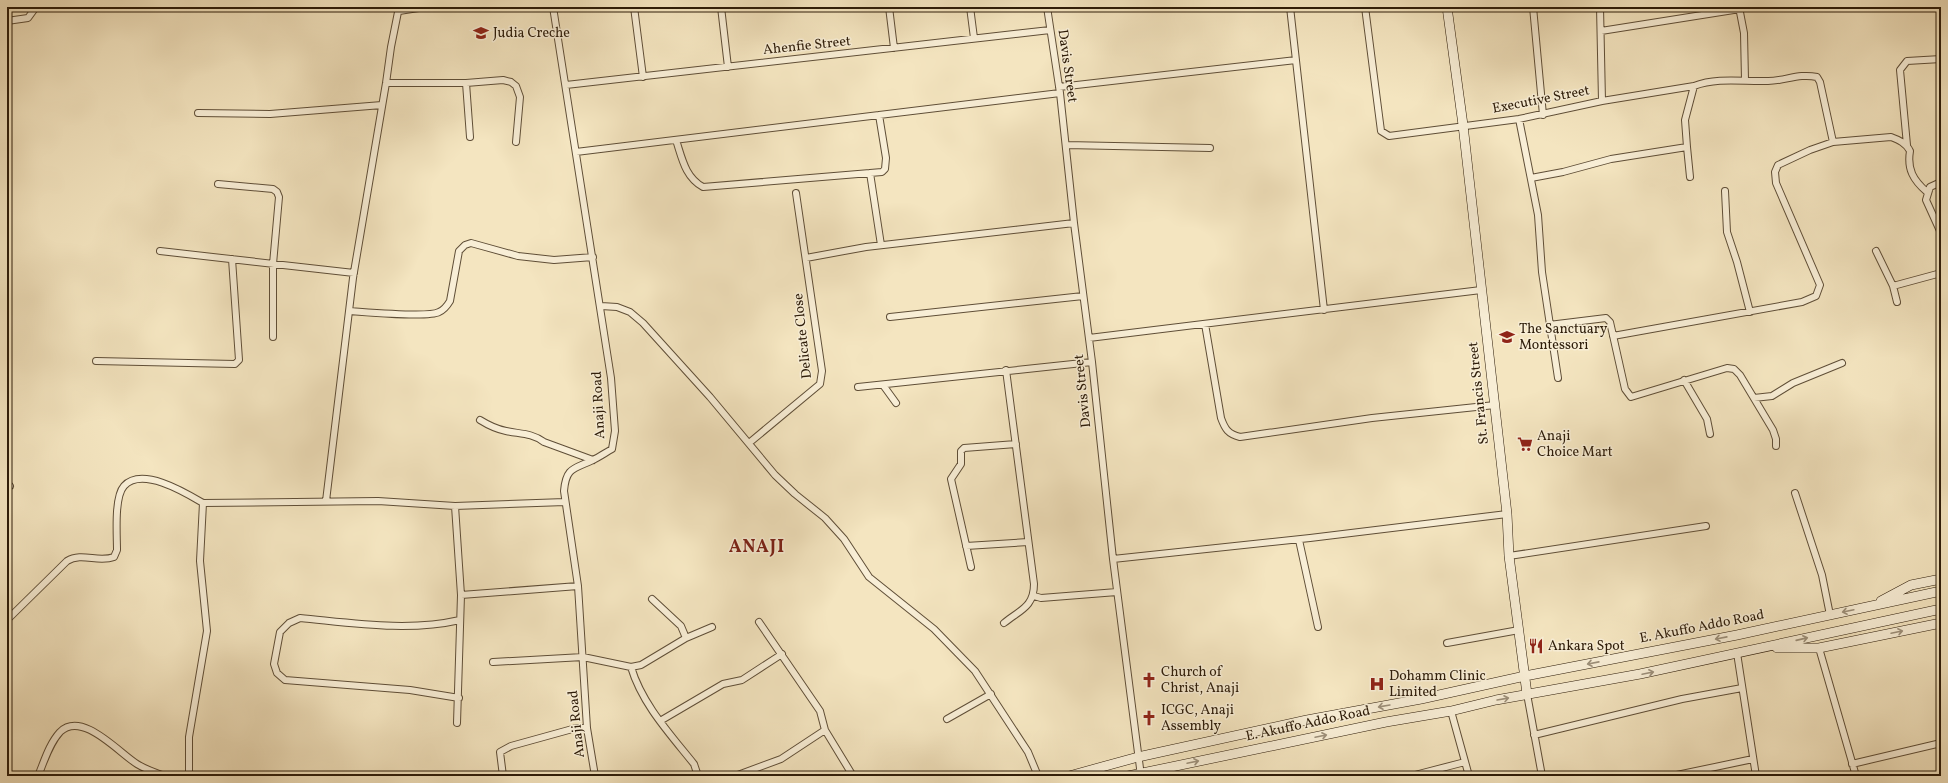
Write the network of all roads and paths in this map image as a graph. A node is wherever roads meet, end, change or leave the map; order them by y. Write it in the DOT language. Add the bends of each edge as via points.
graph roads {
  1 [pos="36,7"];
  2 [pos="425,7"];
  3 [pos="553,7"];
  4 [pos="634,7"];
  5 [pos="721,7"];
  6 [pos="889,7"];
  7 [pos="970,7"];
  8 [pos="1047,7"];
  9 [pos="1290,7"];
  10 [pos="1365,7"];
  11 [pos="1447,7"];
  12 [pos="1533,7"];
  13 [pos="1600,7"];
  14 [pos="1739,8"];
  15 [pos="399,9"];
  16 [pos="7,21"];
  17 [pos="1050,30"];
  18 [pos="1601,31"];
  19 [pos="974,38"];
  20 [pos="894,48"];
  21 [pos="1941,59"];
  22 [pos="1296,60"];
  23 [pos="728,67"];
  24 [pos="642,77"];
  25 [pos="1745,80"];
  26 [pos="466,83"];
  27 [pos="386,84"];
  28 [pos="566,85"];
  29 [pos="1694,86"];
  30 [pos="1059,90"];
  31 [pos="1602,101"];
  32 [pos="382,105"];
  33 [pos="198,113"];
  34 [pos="879,115"];
  35 [pos="1544,115"];
  36 [pos="1519,119"];
  37 [pos="1463,125"];
  38 [pos="470,137"];
  39 [pos="676,140"];
  40 [pos="516,142"];
  41 [pos="1833,142"];
  42 [pos="1066,145"];
  43 [pos="1907,145"];
  44 [pos="1687,147"];
  45 [pos="1210,148"];
  46 [pos="576,152"];
  47 [pos="870,173"];
  48 [pos="1690,177"];
  49 [pos="1531,178"];
  50 [pos="1941,182"];
  51 [pos="218,184"];
  52 [pos="1725,191"];
  53 [pos="1927,192"];
  54 [pos="796,193"];
  55 [pos="1074,223"];
  56 [pos="1941,233"];
  57 [pos="881,245"];
  58 [pos="160,251"];
  59 [pos="1876,251"];
  60 [pos="593,257"];
  61 [pos="806,258"];
  62 [pos="232,259"];
  63 [pos="273,264"];
  64 [pos="1941,273"];
  65 [pos="354,274"];
  66 [pos="1893,286"];
  67 [pos="1482,290"];
  68 [pos="1083,296"];
  69 [pos="1897,302"];
  70 [pos="601,306"];
  71 [pos="1324,310"];
  72 [pos="349,311"];
  73 [pos="1750,312"];
  74 [pos="890,317"];
  75 [pos="1205,324"];
  76 [pos="1549,325"];
  77 [pos="1613,336"];
  78 [pos="273,337"];
  79 [pos="1089,338"];
  80 [pos="96,361"];
  81 [pos="1092,362"];
  82 [pos="1842,363"];
  83 [pos="1006,370"];
  84 [pos="1558,378"];
  85 [pos="1684,380"];
  86 [pos="883,385"];
  87 [pos="858,387"];
  88 [pos="1754,398"];
  89 [pos="896,403"];
  90 [pos="1495,405"];
  91 [pos="480,420"];
  92 [pos="1710,434"];
  93 [pos="748,443"];
  94 [pos="1016,444"];
  95 [pos="1776,446"];
  96 [pos="593,460"];
  97 [pos="1795,493"];
  98 [pos="326,501"];
  99 [pos="565,502"];
  100 [pos="203,503"];
  101 [pos="455,506"];
  102 [pos="1507,514"];
  103 [pos="1706,526"];
  104 [pos="1299,540"];
  105 [pos="1028,542"];
  106 [pos="966,546"];
  107 [pos="1509,556"];
  108 [pos="1113,559"];
  109 [pos="971,567"];
  110 [pos="1941,579"];
  111 [pos="578,586"];
  112 [pos="1941,591"];
  113 [pos="1117,592"];
  114 [pos="461,595"];
  115 [pos="1034,596"];
  116 [pos="652,599"];
  117 [pos="1873,606"];
  118 [pos="1941,609"];
  119 [pos="1830,615"];
  120 [pos="7,620"];
  121 [pos="460,620"];
  122 [pos="759,622"];
  123 [pos="1004,623"];
  124 [pos="1941,624"];
  125 [pos="712,627"];
  126 [pos="1318,628"];
  127 [pos="1519,630"];
  128 [pos="686,638"];
  129 [pos="1447,643"];
  130 [pos="1762,648"];
  131 [pos="1819,648"];
  132 [pos="1737,653"];
  133 [pos="782,654"];
  134 [pos="583,657"];
  135 [pos="493,662"];
  136 [pos="631,667"];
  137 [pos="1525,676"];
  138 [pos="1742,688"];
  139 [pos="991,694"];
  140 [pos="1527,694"];
  141 [pos="459,698"];
  142 [pos="1451,711"];
  143 [pos="947,719"];
  144 [pos="660,721"];
  145 [pos="457,723"];
  146 [pos="587,728"];
  147 [pos="825,730"];
  148 [pos="1534,735"];
  149 [pos="1941,743"];
  150 [pos="1138,757"];
  151 [pos="1753,759"];
  152 [pos="1465,762"];
  153 [pos="1852,764"];
  154 [pos="1141,774"];
  155 [pos="38,776"];
  156 [pos="165,776"];
  157 [pos="189,776"];
  158 [pos="503,776"];
  159 [pos="595,776"];
  160 [pos="698,776"];
  161 [pos="735,776"];
  162 [pos="853,776"];
  163 [pos="1038,776"];
  164 [pos="1069,776"];
  165 [pos="1128,776"];
  166 [pos="1411,776"];
  167 [pos="1469,776"];
  168 [pos="1542,776"];
  169 [pos="1672,776"];
  170 [pos="1756,776"];
  171 [pos="1856,776"];
  1 -- 16 [label="street" via="28,18"];
  2 -- 15 [label="street"];
  3 -- 28 [label="street, Anaji Road"];
  4 -- 24 [label="street"];
  5 -- 23 [label="street"];
  6 -- 20 [label="street"];
  7 -- 19 [label="street"];
  8 -- 17 [label="street, Davis Street"];
  9 -- 22 [label="street"];
  10 -- 37 [label="street, Executive Street" via="1380,131 1389,136"];
  11 -- 37 [label="main road, St. Francis Street"];
  12 -- 35 [label="street"];
  13 -- 18 [label="street, Executive Street"];
  14 -- 18 [label="street"];
  14 -- 25 [label="street" via="1744,33"];
  15 -- 27 [label="street" via="390,48"];
  17 -- 19 [label="street, Ahenfie Street"];
  17 -- 30 [label="street, Davis Street"];
  18 -- 31 [label="street, Executive Street"];
  19 -- 20 [label="street, Ahenfie Street"];
  20 -- 23 [label="street, Ahenfie Street"];
  21 -- 43 [label="street" via="1907,61 1900,70"];
  22 -- 30 [label="street"];
  22 -- 71 [label="street"];
  23 -- 24 [label="street, Ahenfie Street"];
  24 -- 28 [label="street, Ahenfie Street"];
  25 -- 29 [label="street"];
  25 -- 41 [label="street" via="1774,81 1800,75 1817,77"];
  26 -- 27 [label="street"];
  26 -- 38 [label="street"];
  26 -- 40 [label="street" via="503,80 516,86 520,97"];
  27 -- 32 [label="street"];
  28 -- 46 [label="street, Anaji Road"];
  29 -- 31 [label="street"];
  29 -- 44 [label="street" via="1685,120"];
  30 -- 34 [label="street"];
  30 -- 42 [label="street, Davis Street"];
  31 -- 35 [label="street, Executive Street"];
  32 -- 33 [label="street" via="270,114"];
  32 -- 65 [label="street"];
  34 -- 39 [label="street"];
  34 -- 47 [label="street" via="886,158 885,169 882,172"];
  35 -- 36 [label="street, Executive Street"];
  36 -- 37 [label="street, Executive Street"];
  36 -- 49 [label="street"];
  37 -- 67 [label="main road, St. Francis Street"];
  39 -- 46 [label="street"];
  39 -- 47 [label="street" via="685,168 694,182 703,187"];
  41 -- 43 [label="street" via="1891,137"];
  41 -- 73 [label="street" via="1778,165 1775,172 1776,183 1820,285 1816,296 1802,302"];
  42 -- 45 [label="street"];
  42 -- 55 [label="street, Davis Street"];
  43 -- 53 [label="street" via="1910,151 1908,163 1911,175"];
  44 -- 48 [label="street"];
  44 -- 49 [label="street" via="1611,159"];
  46 -- 60 [label="street, Anaji Road"];
  47 -- 57 [label="street"];
  49 -- 76 [label="street" via="1538,215"];
  50 -- 53 [label="street" via="1935,183"];
  51 -- 63 [label="street" via="273,189 277,192 279,198"];
  52 -- 73 [label="street" via="1728,232"];
  53 -- 56 [label="street" via="1926,200"];
  54 -- 61 [label="street, Delicate Close"];
  55 -- 57 [label="street"];
  55 -- 68 [label="street, Davis Street"];
  57 -- 61 [label="street"];
  58 -- 62 [label="street"];
  59 -- 66 [label="street"];
  60 -- 70 [label="street, Anaji Road"];
  60 -- 72 [label="street" via="554,260 518,256 471,243 465,244 459,251 450,301 446,308 438,313"];
  61 -- 93 [label="street, Delicate Close" via="822,371 820,384"];
  62 -- 63 [label="street"];
  62 -- 80 [label="street" via="239,360 235,364"];
  63 -- 65 [label="street"];
  63 -- 78 [label="street"];
  64 -- 66 [label="street"];
  65 -- 72 [label="street"];
  66 -- 69 [label="street"];
  67 -- 71 [label="street"];
  67 -- 90 [label="main road, St. Francis Street"];
  68 -- 74 [label="street"];
  68 -- 79 [label="street, Davis Street"];
  70 -- 93 [label="street" via="616,307 630,312 643,323"];
  70 -- 96 [label="street, Anaji Road" via="615,430 612,449"];
  71 -- 75 [label="street"];
  72 -- 98 [label="street"];
  73 -- 77 [label="street"];
  75 -- 79 [label="street"];
  75 -- 90 [label="street" via="1221,418 1225,429 1232,435 1240,437 1372,418"];
  76 -- 77 [label="street" via="1606,318 1610,322"];
  76 -- 84 [label="street"];
  77 -- 85 [label="street" via="1625,389 1631,397"];
  79 -- 81 [label="street, Davis Street"];
  81 -- 83 [label="street"];
  81 -- 108 [label="street, Davis Street"];
  82 -- 88 [label="street" via="1793,383 1772,396"];
  83 -- 86 [label="street"];
  83 -- 94 [label="street"];
  85 -- 88 [label="street" via="1734,368"];
  85 -- 92 [label="street" via="1707,419"];
  86 -- 87 [label="street"];
  86 -- 89 [label="street"];
  88 -- 95 [label="street" via="1773,430"];
  90 -- 102 [label="main road, St. Francis Street"];
  91 -- 96 [label="street" via="498,429 538,437 544,442"];
  93 -- 139 [label="street" via="775,475 825,518 844,539 869,577 934,629 975,671"];
  94 -- 105 [label="street"];
  94 -- 106 [label="street" via="964,448 961,451 961,464 951,478"];
  96 -- 99 [label="street, Anaji Road" via="569,471 565,480"];
  97 -- 119 [label="street" via="1822,575"];
  98 -- 100 [label="street"];
  98 -- 101 [label="street" via="378,500"];
  99 -- 101 [label="street"];
  99 -- 111 [label="street, Anaji Road"];
  100 -- 120 [label="street" via="176,487 155,480 133,480 123,486 119,498 117,550 114,557 106,560 80,556 72,558"];
  100 -- 157 [label="street" via="200,561 207,631 189,737"];
  101 -- 114 [label="street"];
  102 -- 104 [label="street"];
  102 -- 107 [label="main road, St. Francis Street"];
  103 -- 107 [label="street"];
  104 -- 108 [label="street"];
  104 -- 126 [label="street"];
  105 -- 106 [label="street"];
  105 -- 115 [label="street"];
  106 -- 109 [label="street"];
  107 -- 127 [label="main road, St. Francis Street"];
  108 -- 113 [label="street, Davis Street"];
  110 -- 117 [label="main road" via="1911,585"];
  111 -- 114 [label="street"];
  111 -- 134 [label="street, Anaji Road"];
  112 -- 117 [label="main road, E. Akuffo Addo Road"];
  113 -- 115 [label="street" via="1041,598"];
  113 -- 150 [label="street, Davis Street"];
  114 -- 121 [label="street"];
  115 -- 123 [label="street" via="1031,602"];
  116 -- 128 [label="street" via="682,626"];
  117 -- 119 [label="main road, E. Akuffo Addo Road, one-way"];
  130 -- 118 [label="main road, E. Akuffo Addo Road, one-way"];
  119 -- 137 [label="main road, E. Akuffo Addo Road, one-way"];
  121 -- 141 [label="street"];
  121 -- 141 [label="street" via="414,627 300,618 289,623 280,632 274,664 277,673 285,680 410,690"];
  122 -- 133 [label="street"];
  131 -- 124 [label="main road, one-way"];
  125 -- 128 [label="street"];
  127 -- 129 [label="street"];
  127 -- 137 [label="main road, St. Francis Street"];
  128 -- 136 [label="street" via="641,664"];
  130 -- 131 [label="main road"];
  130 -- 132 [label="main road, E. Akuffo Addo Road"];
  131 -- 153 [label="street"];
  132 -- 138 [label="street"];
  140 -- 132 [label="main road, E. Akuffo Addo Road, one-way" via="1640,674"];
  133 -- 144 [label="street" via="742,680 723,684"];
  133 -- 147 [label="street" via="820,711"];
  134 -- 135 [label="street"];
  134 -- 136 [label="street"];
  134 -- 146 [label="street, Anaji Road"];
  136 -- 144 [label="street" via="643,696"];
  137 -- 140 [label="main road, St. Francis Street"];
  137 -- 150 [label="main road, E. Akuffo Addo Road, one-way"];
  138 -- 148 [label="street" via="1682,699"];
  138 -- 151 [label="street"];
  139 -- 143 [label="street"];
  139 -- 163 [label="street" via="1028,752"];
  142 -- 140 [label="main road, E. Akuffo Addo Road, one-way"];
  140 -- 148 [label="street, St. Francis Street"];
  141 -- 145 [label="street"];
  142 -- 152 [label="street"];
  154 -- 142 [label="main road, E. Akuffo Addo Road, one-way" via="1386,722"];
  144 -- 160 [label="street" via="694,764"];
  146 -- 158 [label="street" via="576,728 511,746 500,752"];
  146 -- 159 [label="street, Anaji Road"];
  147 -- 161 [label="street" via="780,759"];
  147 -- 162 [label="street"];
  148 -- 168 [label="street, St. Francis Street"];
  149 -- 153 [label="street"];
  150 -- 154 [label="street, Davis Street"];
  150 -- 164 [label="main road, E. Akuffo Addo Road"];
  151 -- 169 [label="street"];
  151 -- 170 [label="street"];
  152 -- 166 [label="street"];
  152 -- 167 [label="street"];
  153 -- 171 [label="street"];
  154 -- 165 [label="main road, E. Akuffo Addo Road"];
  155 -- 156 [label="street" via="51,745 61,731 73,726 94,731 136,764"];
}
